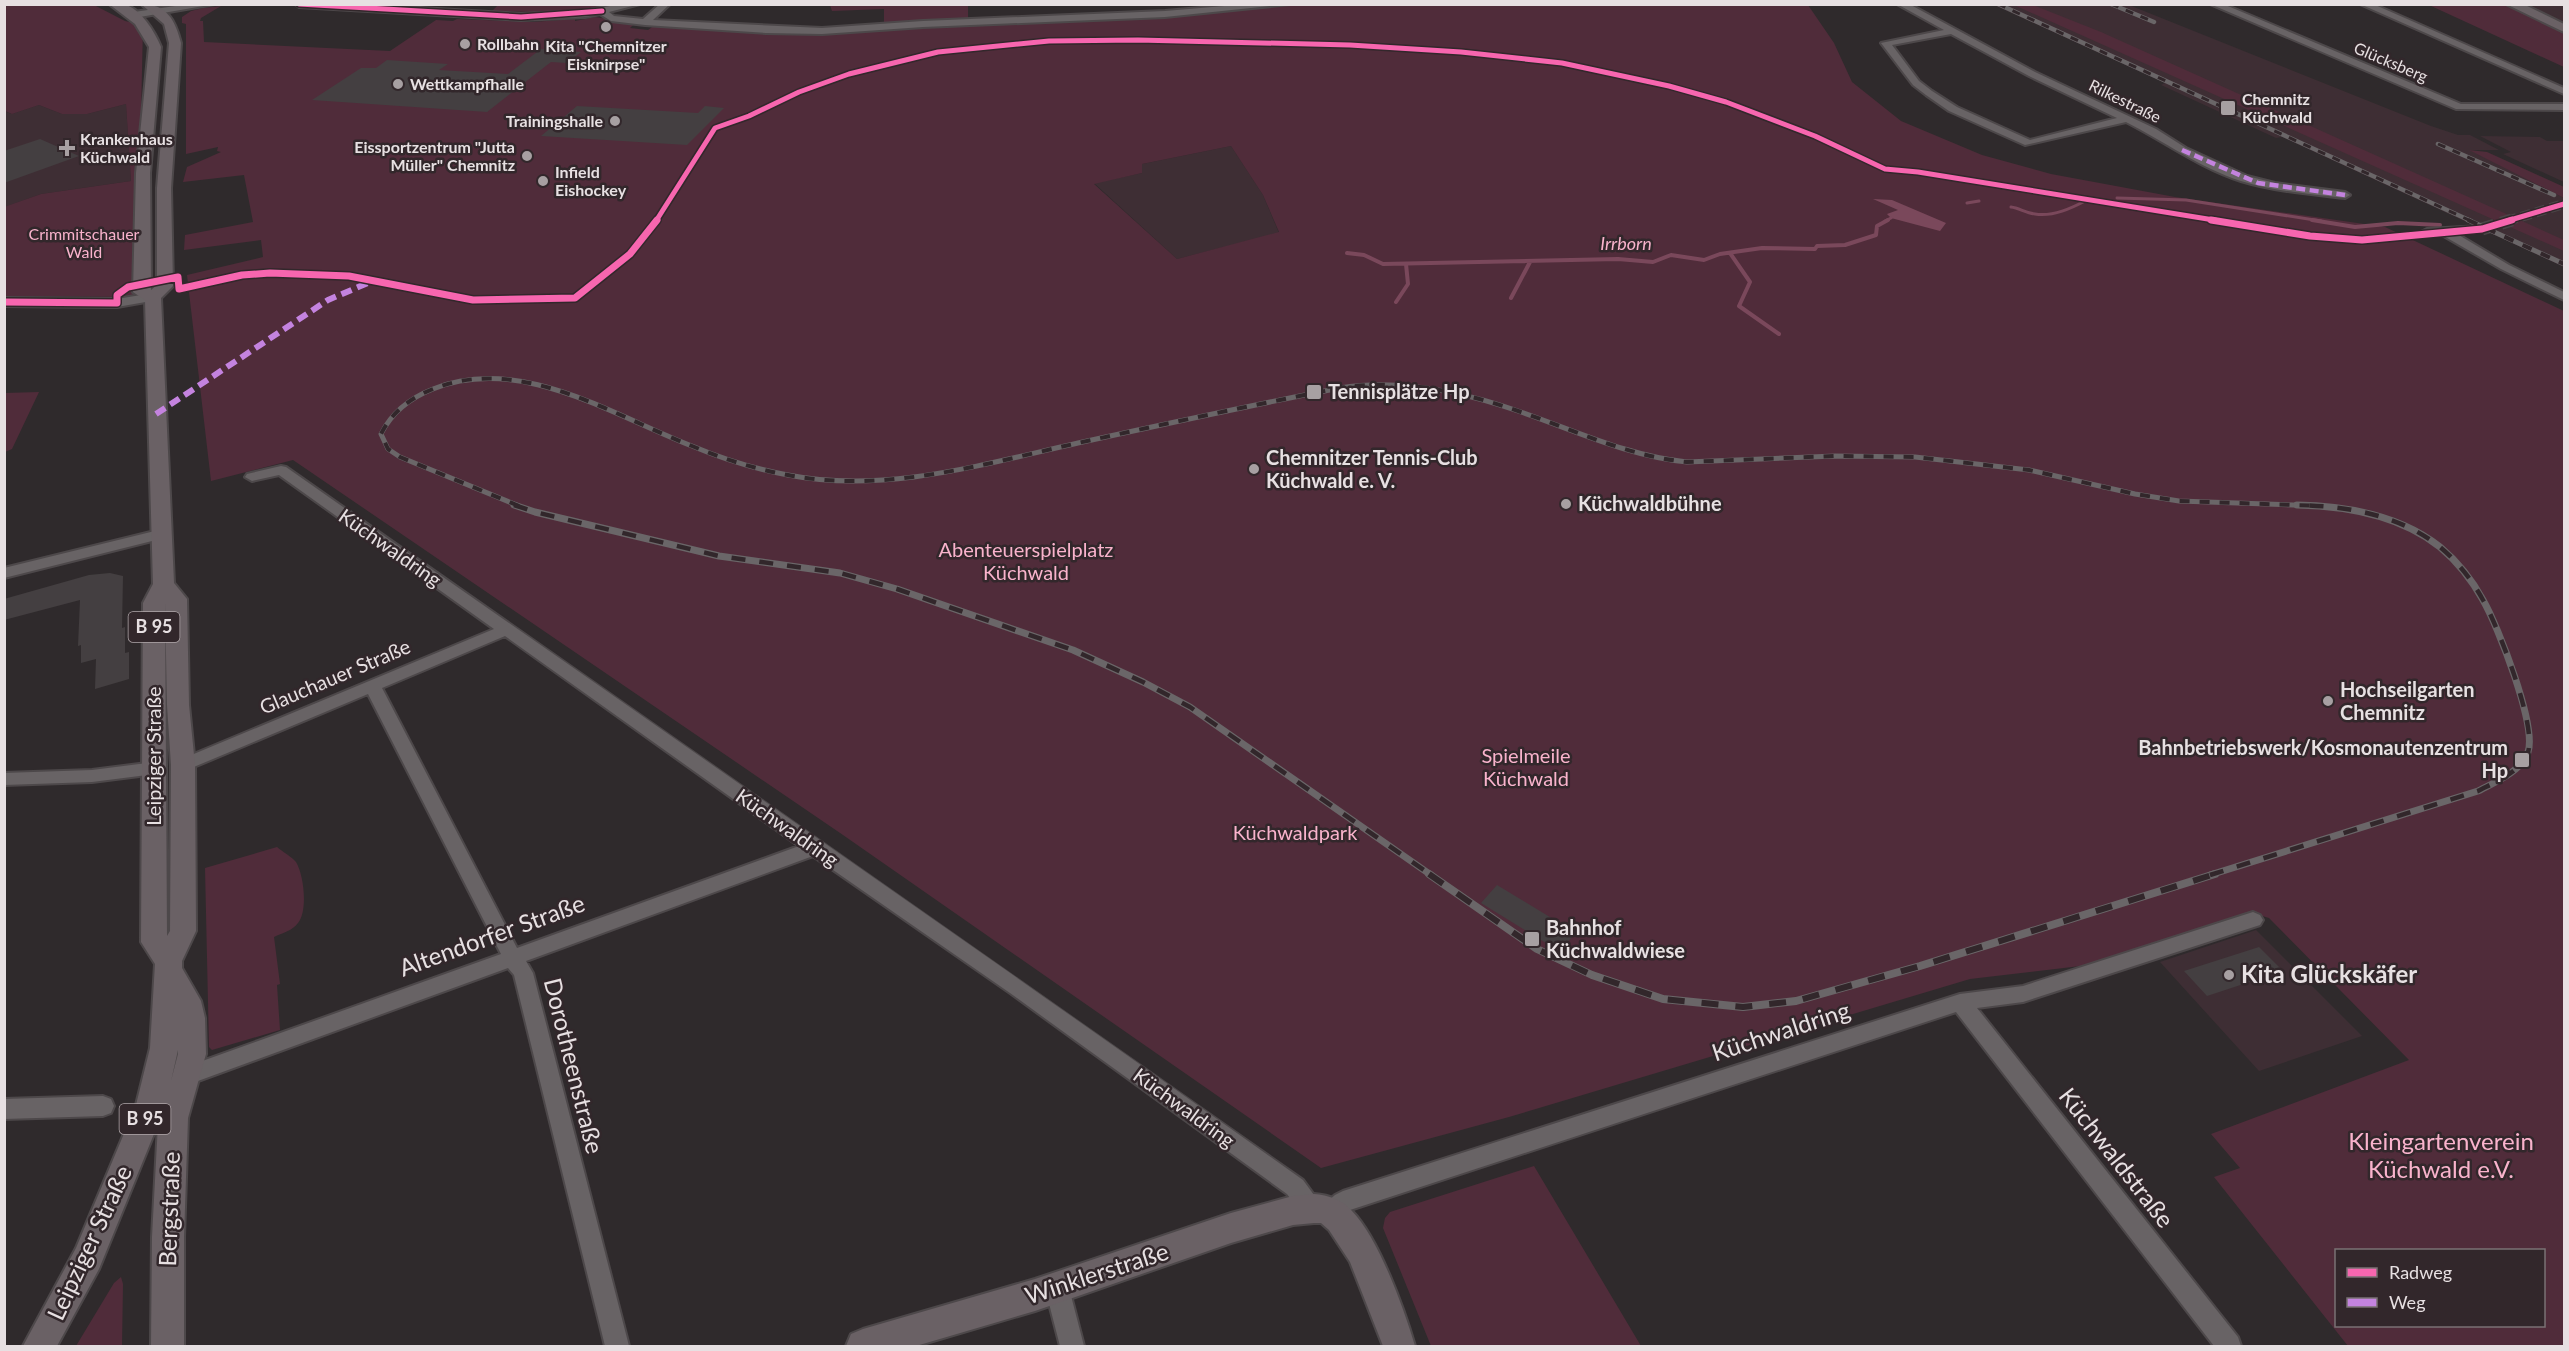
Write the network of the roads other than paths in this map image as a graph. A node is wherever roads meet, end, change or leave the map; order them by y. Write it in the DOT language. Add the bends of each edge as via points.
graph roads {
  1 [pos="115,4"];
  2 [pos="184,4"];
  3 [pos="211,4"];
  4 [pos="299,4"];
  5 [pos="636,4"];
  6 [pos="666,4"];
  7 [pos="1086,4"];
  8 [pos="1286,4"];
  9 [pos="1901,4"];
  10 [pos="2214,4"];
  11 [pos="2364,4"];
  12 [pos="2512,4"];
  13 [pos="195,7"];
  14 [pos="602,11"];
  15 [pos="158,12"];
  16 [pos="134,15"];
  17 [pos="1087,18"];
  18 [pos="645,22"];
  19 [pos="2565,28"];
  20 [pos="1950,32"];
  21 [pos="2565,91"];
  22 [pos="2565,107"];
  23 [pos="2127,119"];
  24 [pos="2345,195"];
  25 [pos="2482,229"];
  26 [pos="2427,232"];
  27 [pos="2446,232"];
  28 [pos="2565,296"];
  29 [pos="153,297"];
  30 [pos="4,302"];
  31 [pos="252,477"];
  32 [pos="163,534"];
  33 [pos="4,573"];
  34 [pos="164,584"];
  35 [pos="506,630"];
  36 [pos="371,686"];
  37 [pos="183,765"];
  38 [pos="155,768"];
  39 [pos="4,779"];
  40 [pos="814,848"];
  41 [pos="2253,921"];
  42 [pos="512,957"];
  43 [pos="169,967"];
  44 [pos="1960,1002"];
  45 [pos="187,1076"];
  46 [pos="103,1106"];
  47 [pos="4,1109"];
  48 [pos="1321,1211"];
  49 [pos="1057,1288"];
  50 [pos="39,1347"];
  51 [pos="168,1347"];
  52 [pos="617,1347"];
  53 [pos="863,1347"];
  54 [pos="1072,1347"];
  55 [pos="1399,1347"];
  56 [pos="2229,1347"];
  1 -- 16 [label="main road, Leipziger Straße / B 95"];
  2 -- 15 [label="street"];
  3 -- 13 [label="street"];
  4 -- 14 [label="street" via="521,17"];
  5 -- 14 [label="street"];
  6 -- 18 [label="street"];
  7 -- 17 [label="street"];
  8 -- 17 [label="street"];
  9 -- 20 [label="street, Rilkestraße"];
  10 -- 22 [label="street, Glücksberg" via="2460,107"];
  11 -- 21 [label="street"];
  12 -- 19 [label="main road"];
  13 -- 15 [label="street"];
  13 -- 15 [label="street" via="179,13"];
  14 -- 18 [label="street" via="611,18"];
  15 -- 16 [label="street"];
  15 -- 29 [label="main road, Leipziger Straße / B 95" via="176,50 164,188 165,286"];
  16 -- 29 [label="main road, Leipziger Straße / B 95" via="145,26 155,47 141,227 141,292"];
  17 -- 18 [label="street" via="822,31"];
  20 -- 23 [label="street, Rilkestraße"];
  20 -- 23 [label="street" via="1886,43 1916,84 1953,109 2029,143"];
  23 -- 24 [label="street, Rilkestraße" via="2243,178"];
  25 -- 27 [label="street"];
  26 -- 27 [label="street"];
  27 -- 28 [label="street"];
  29 -- 30 [label="street" via="117,303"];
  29 -- 32 [label="main road, Leipziger Straße / B 95"];
  31 -- 35 [label="street, Küchwaldring" via="281,470"];
  32 -- 33 [label="street"];
  32 -- 34 [label="main road, Leipziger Straße / B 95"];
  34 -- 37 [label="main road, Leipziger Straße / B 95" via="176,599"];
  34 -- 38 [label="main road, Leipziger Straße / B 95" via="154,603"];
  35 -- 36 [label="street, Glauchauer Straße"];
  35 -- 40 [label="street, Küchwaldring"];
  36 -- 37 [label="street, Glauchauer Straße"];
  36 -- 42 [label="street, Dorotheenstraße"];
  37 -- 43 [label="main road, Leipziger Straße / B 95" via="183,931"];
  38 -- 39 [label="street" via="92,776"];
  38 -- 43 [label="main road, Leipziger Straße / B 95" via="154,942"];
  40 -- 42 [label="street, Altendorfer Straße"];
  40 -- 48 [label="street, Küchwaldring" via="1017,987 1295,1187"];
  41 -- 44 [label="street, Küchwaldring" via="2023,994"];
  42 -- 45 [label="street, Altendorfer Straße"];
  42 -- 52 [label="street, Dorotheenstraße" via="523,973"];
  43 -- 45 [label="main road, Bergstraße" via="187,1001 191,1018 192,1054"];
  43 -- 50 [label="main road, Leipziger Straße / B 95" via="164,1048 151,1105 88,1258"];
  44 -- 48 [label="street, Küchwaldring"];
  44 -- 56 [label="street, Küchwaldstraße"];
  45 -- 51 [label="main road, Bergstraße" via="173,1118"];
  46 -- 47 [label="street"];
  48 -- 49 [label="main road, Winklerstraße" via="1291,1211"];
  48 -- 55 [label="main road" via="1344,1222 1365,1260"];
  49 -- 53 [label="main road, Winklerstraße"];
  49 -- 54 [label="street"];
}
